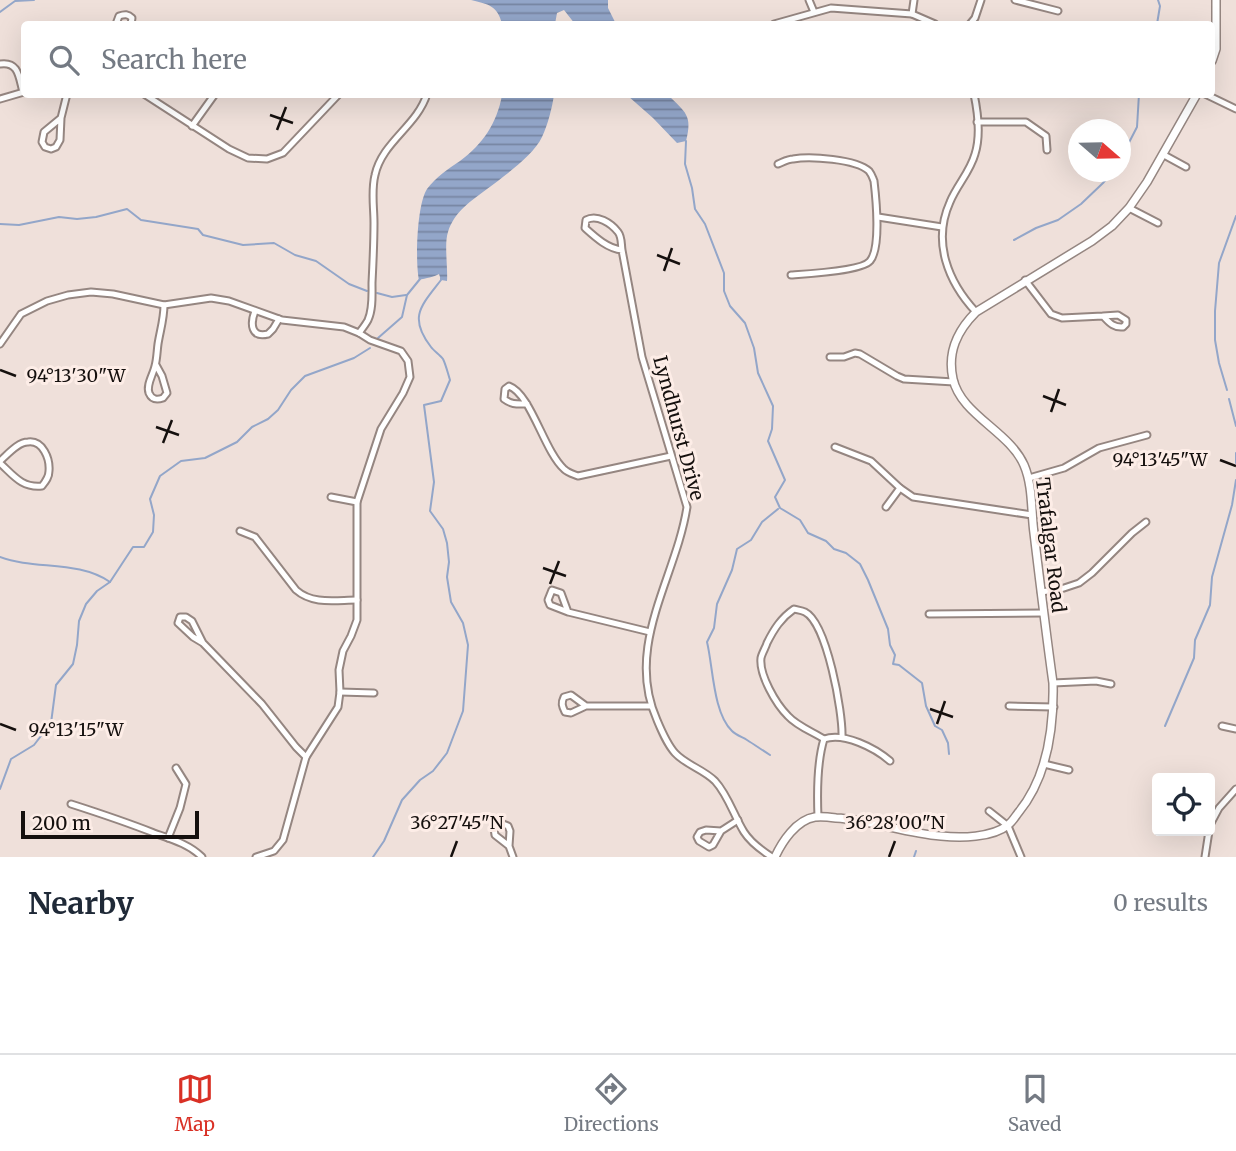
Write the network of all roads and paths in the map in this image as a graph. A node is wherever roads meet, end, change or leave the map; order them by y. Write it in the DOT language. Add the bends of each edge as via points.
graph roads {
  1 [pos="810,0"];
  2 [pos="914,0"];
  3 [pos="981,0"];
  4 [pos="1015,0"];
  5 [pos="1216,0"];
  6 [pos="1058,11"];
  7 [pos="814,12"];
  8 [pos="912,14"];
  9 [pos="117,21"];
  10 [pos="132,21"];
  11 [pos="784,21"];
  12 [pos="928,21"];
  13 [pos="972,21"];
  14 [pos="1215,52"];
  15 [pos="0,64"];
  16 [pos="21,83"];
  17 [pos="21,93"];
  18 [pos="0,97"];
  19 [pos="66,98"];
  20 [pos="150,98"];
  21 [pos="212,98"];
  22 [pos="335,98"];
  23 [pos="426,98"];
  24 [pos="974,98"];
  25 [pos="1195,98"];
  26 [pos="1213,98"];
  27 [pos="1236,109"];
  28 [pos="61,118"];
  29 [pos="977,122"];
  30 [pos="192,126"];
  31 [pos="1047,150"];
  32 [pos="1164,155"];
  33 [pos="778,164"];
  34 [pos="1186,167"];
  35 [pos="1129,208"];
  36 [pos="878,217"];
  37 [pos="1157,223"];
  38 [pos="942,227"];
  39 [pos="622,250"];
  40 [pos="791,275"];
  41 [pos="1025,280"];
  42 [pos="164,305"];
  43 [pos="255,311"];
  44 [pos="976,312"];
  45 [pos="1103,316"];
  46 [pos="279,319"];
  47 [pos="359,333"];
  48 [pos="0,344"];
  49 [pos="830,358"];
  50 [pos="156,365"];
  51 [pos="954,382"];
  52 [pos="527,404"];
  53 [pos="1147,435"];
  54 [pos="835,447"];
  55 [pos="671,456"];
  56 [pos="0,462"];
  57 [pos="1029,478"];
  58 [pos="900,488"];
  59 [pos="331,497"];
  60 [pos="357,502"];
  61 [pos="886,507"];
  62 [pos="1032,516"];
  63 [pos="1146,522"];
  64 [pos="240,531"];
  65 [pos="1041,592"];
  66 [pos="357,600"];
  67 [pos="568,612"];
  68 [pos="1044,613"];
  69 [pos="929,614"];
  70 [pos="650,632"];
  71 [pos="203,643"];
  72 [pos="1053,683"];
  73 [pos="1111,684"];
  74 [pos="340,692"];
  75 [pos="374,693"];
  76 [pos="586,706"];
  77 [pos="651,706"];
  78 [pos="1009,706"];
  79 [pos="1054,708"];
  80 [pos="1222,726"];
  81 [pos="1236,729"];
  82 [pos="842,737"];
  83 [pos="824,739"];
  84 [pos="306,757"];
  85 [pos="890,761"];
  86 [pos="1044,764"];
  87 [pos="176,768"];
  88 [pos="1069,770"];
  89 [pos="1236,789"];
  90 [pos="71,804"];
  91 [pos="989,811"];
  92 [pos="1215,816"];
  93 [pos="818,817"];
  94 [pos="737,820"];
  95 [pos="1008,826"];
  96 [pos="721,831"];
  97 [pos="1208,836"];
  98 [pos="168,838"];
  99 [pos="509,846"];
  100 [pos="202,857"];
  101 [pos="256,857"];
  102 [pos="513,857"];
  103 [pos="773,857"];
  104 [pos="1021,857"];
  105 [pos="1205,857"];
  1 -- 7 [label="street"];
  2 -- 8 [label="street"];
  3 -- 13 [label="street"];
  4 -- 6 [label="street"];
  5 -- 14 [label="street"];
  7 -- 8 [label="street" via="831,8"];
  7 -- 11 [label="street"];
  8 -- 12 [label="street"];
  9 -- 10 [label="street" via="124,14"];
  15 -- 16 [label="street" via="14,65"];
  17 -- 18 [label="street"];
  19 -- 28 [label="street"];
  20 -- 30 [label="street"];
  21 -- 30 [label="street"];
  22 -- 30 [label="street" via="283,153 267,159 248,158"];
  23 -- 47 [label="street" via="386,150 375,173 372,306"];
  24 -- 29 [label="street"];
  25 -- 32 [label="street"];
  26 -- 27 [label="street"];
  28 -- 28 [label="street" via="44,132 45,147 56,147 60,140"];
  29 -- 31 [label="street" via="1026,122 1046,136"];
  29 -- 38 [label="street" via="972,164 950,202"];
  32 -- 34 [label="street"];
  32 -- 35 [label="street"];
  33 -- 36 [label="street" via="817,158 862,167 874,181"];
  35 -- 37 [label="street"];
  35 -- 41 [label="street" via="1093,241"];
  36 -- 38 [label="street"];
  36 -- 40 [label="street" via="873,257 867,264"];
  38 -- 44 [label="street" via="944,258 952,279"];
  39 -- 39 [label="street, Lyndhurst Drive" via="614,250 592,235 585,228 586,220 599,218 617,231"];
  39 -- 55 [label="street, Lyndhurst Drive" via="642,357"];
  41 -- 44 [label="street"];
  41 -- 45 [label="street" via="1051,314 1062,318"];
  42 -- 43 [label="street" via="211,298"];
  42 -- 48 [label="street" via="113,294 68,295 21,314"];
  42 -- 50 [label="street"];
  43 -- 46 [label="street"];
  43 -- 46 [label="street" via="252,324 259,334 268,334"];
  44 -- 51 [label="street" via="964,324 954,346"];
  46 -- 47 [label="street"];
  47 -- 60 [label="street" via="401,351 410,377 381,429"];
  49 -- 51 [label="street" via="855,353 904,379"];
  50 -- 50 [label="street" via="148,386 152,398 158,400 167,393"];
  51 -- 57 [label="street, Trafalgar Road" via="969,407 1016,450"];
  52 -- 52 [label="street" via="509,403 504,399 505,389 513,387"];
  52 -- 55 [label="street" via="555,459 578,476"];
  53 -- 57 [label="street" via="1099,448 1064,468"];
  54 -- 58 [label="street" via="871,461"];
  55 -- 70 [label="street, Lyndhurst Drive" via="687,507"];
  56 -- 56 [label="street" via="18,446 39,444 46,453 48,479 42,486 32,487 21,483"];
  57 -- 62 [label="street, Trafalgar Road"];
  58 -- 61 [label="street"];
  58 -- 62 [label="street" via="913,497"];
  59 -- 60 [label="street"];
  60 -- 66 [label="street"];
  62 -- 65 [label="street, Trafalgar Road"];
  63 -- 65 [label="street" via="1079,583"];
  64 -- 66 [label="street" via="255,537 303,596 321,601"];
  65 -- 68 [label="street, Trafalgar Road"];
  66 -- 74 [label="street" via="357,620 339,670"];
  67 -- 67 [label="street" via="561,593 552,590 550,606"];
  67 -- 70 [label="street"];
  68 -- 69 [label="street"];
  68 -- 72 [label="street, Trafalgar Road"];
  70 -- 77 [label="street, Lyndhurst Drive" via="647,681"];
  71 -- 71 [label="street" via="178,624 180,617 192,621"];
  71 -- 84 [label="street"];
  72 -- 73 [label="street"];
  72 -- 79 [label="street, Trafalgar Road"];
  74 -- 75 [label="street"];
  74 -- 84 [label="street" via="338,706"];
  76 -- 77 [label="street"];
  77 -- 94 [label="street, Lyndhurst Drive" via="677,755 717,783"];
  78 -- 79 [label="street"];
  79 -- 86 [label="street, Trafalgar Road"];
  80 -- 81 [label="street"];
  82 -- 83 [label="street"];
  82 -- 83 [label="street" via="837,690 823,640 806,612 794,609 771,634 761,658 763,674 789,718"];
  82 -- 85 [label="street"];
  83 -- 93 [label="street"];
  84 -- 101 [label="street" via="283,841 274,851"];
  86 -- 88 [label="street"];
  86 -- 95 [label="street, Trafalgar Road" via="1029,800"];
  87 -- 98 [label="street" via="187,784"];
  89 -- 92 [label="street"];
  90 -- 98 [label="street"];
  91 -- 95 [label="street"];
  93 -- 95 [label="street" via="940,836 970,837"];
  93 -- 103 [label="street" via="786,837"];
  94 -- 96 [label="street"];
  94 -- 103 [label="street, Lyndhurst Drive" via="753,844"];
  95 -- 104 [label="street"];
  97 -- 105 [label="street"];
  98 -- 100 [label="street"];
  99 -- 102 [label="street"];
}
